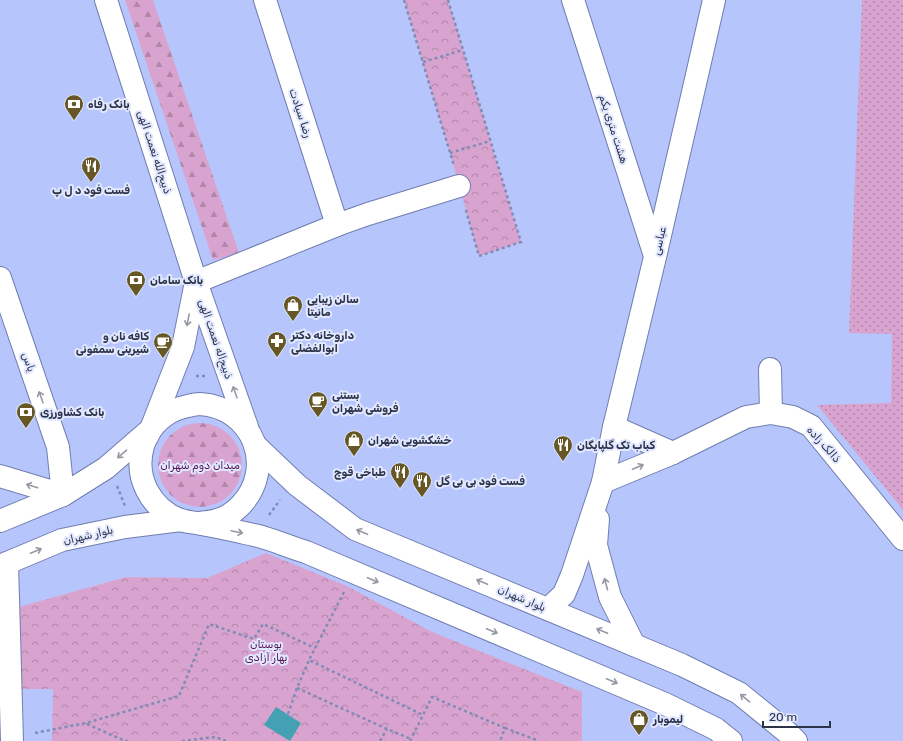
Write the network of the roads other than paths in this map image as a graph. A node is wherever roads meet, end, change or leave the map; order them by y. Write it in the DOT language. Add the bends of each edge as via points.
graph roads {
  1 [pos="106,0"];
  2 [pos="265,0"];
  3 [pos="573,0"];
  4 [pos="714,0"];
  5 [pos="459,186"];
  6 [pos="337,225"];
  7 [pos="655,257"];
  8 [pos="0,278"];
  9 [pos="196,282"];
  10 [pos="770,369"];
  11 [pos="771,413"];
  12 [pos="614,427"];
  13 [pos="151,429"];
  14 [pos="251,437"];
  15 [pos="673,453"];
  16 [pos="0,476"];
  17 [pos="603,482"];
  18 [pos="63,495"];
  19 [pos="0,521"];
  20 [pos="190,522"];
  21 [pos="903,539"];
  22 [pos="4,564"];
  23 [pos="548,609"];
  24 [pos="634,645"];
  25 [pos="12,739"];
  26 [pos="731,741"];
  27 [pos="796,741"];
  1 -- 9 [label="street, ذبیح‌الله نعمت الهی"];
  2 -- 6 [label="street, رضا سیادت"];
  3 -- 7 [label="street, هشت متری یکم"];
  4 -- 7 [label="street, عباسی"];
  5 -- 6 [label="street"];
  6 -- 9 [label="street"];
  7 -- 12 [label="street, عباسی"];
  18 -- 8 [label="street, یاس, one-way" via="58,447"];
  9 -- 13 [label="street, ذبیح‌اله نعمت الهی, one-way" via="183,347"];
  14 -- 9 [label="street, ذبیح‌اله نعمت الهی, one-way"];
  10 -- 11 [label="street"];
  11 -- 15 [label="street, ذالک زاده" via="746,417"];
  11 -- 21 [label="street, ذالک زاده" via="793,417 812,426"];
  12 -- 15 [label="street"];
  12 -- 17 [label="street, عباسی"];
  13 -- 14 [label="street" via="164,416 181,407 199,404 217,407 234,415"];
  13 -- 18 [label="street, one-way" via="106,468"];
  13 -- 20 [label="street" via="143,446 140,464 143,482 151,499 164,512"];
  14 -- 20 [label="street" via="258,464 256,482 247,499 234,512 218,520"];
  23 -- 14 [label="street, بلوار شهران, one-way" via="355,529 297,485"];
  17 -- 15 [label="street, ذالک زاده, one-way"];
  18 -- 16 [label="street, one-way"];
  17 -- 23 [label="street" via="564,594"];
  24 -- 17 [label="street, one-way" via="610,597 596,545"];
  18 -- 19 [label="street"];
  22 -- 20 [label="street, بلوار شهران, one-way" via="62,540 125,527"];
  20 -- 26 [label="street, بلوار شهران, one-way" via="257,536 306,552 665,704 716,729"];
  22 -- 25 [label="street"];
  24 -- 23 [label="street, بلوار شهران, one-way"];
  27 -- 24 [label="street, بلوار شهران, one-way" via="739,693"];
}
